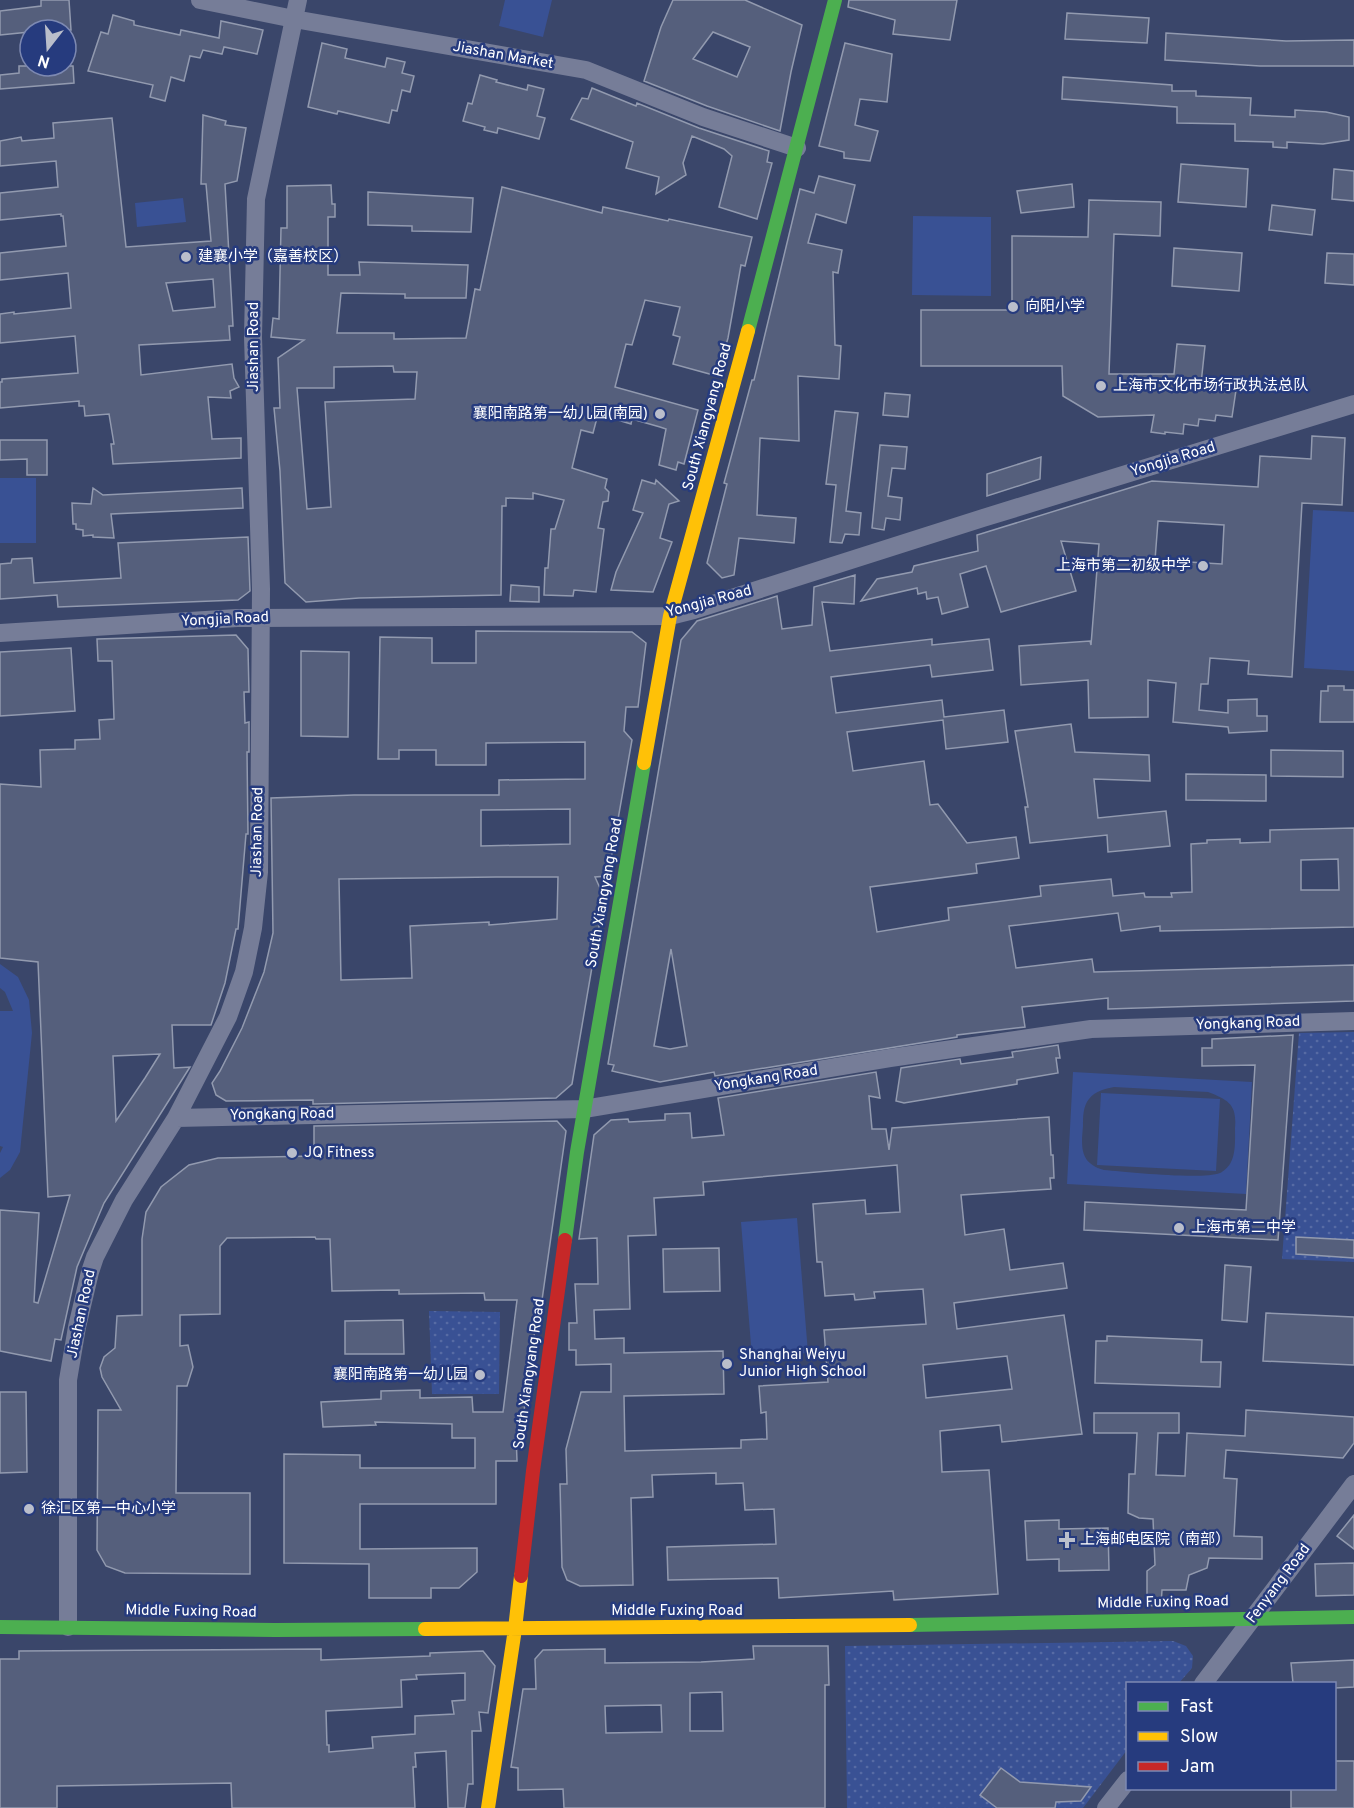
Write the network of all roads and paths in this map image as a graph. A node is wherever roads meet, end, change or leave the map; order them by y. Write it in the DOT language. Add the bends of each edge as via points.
graph roads {
  1 [pos="200,0"];
  2 [pos="298,0"];
  3 [pos="835,0"];
  4 [pos="294,19"];
  5 [pos="797,148"];
  6 [pos="1354,404"];
  7 [pos="670,615"];
  8 [pos="260,618"];
  9 [pos="0,633"];
  10 [pos="1354,1021"];
  11 [pos="584,1109"];
  12 [pos="176,1118"];
  13 [pos="1354,1484"];
  14 [pos="1354,1617"];
  15 [pos="1255,1618"];
  16 [pos="0,1627"];
  17 [pos="68,1628"];
  18 [pos="515,1629"];
  19 [pos="1204,1682"];
  20 [pos="1126,1783"];
  21 [pos="488,1808"];
  22 [pos="1106,1808"];
  1 -- 4 [label="street, Jiashan Market"];
  2 -- 4 [label="street, Jiashan Road"];
  3 -- 5 [label="street, South Xiangyang Road"];
  4 -- 5 [label="street, Jiashan Market" via="586,70 703,117"];
  4 -- 8 [label="street, Jiashan Road" via="256,199 253,337"];
  5 -- 7 [label="street, South Xiangyang Road"];
  6 -- 7 [label="street, Yongjia Road"];
  7 -- 8 [label="street, Yongjia Road"];
  7 -- 11 [label="street, South Xiangyang Road"];
  8 -- 9 [label="street, Yongjia Road"];
  8 -- 12 [label="street, Jiashan Road" via="259,872 253,928 244,972 228,1017"];
  10 -- 11 [label="street, Yongkang Road" via="1091,1029"];
  11 -- 12 [label="street, Yongkang Road"];
  11 -- 18 [label="street, South Xiangyang Road"];
  12 -- 17 [label="street, Jiashan Road" via="124,1200 95,1257 77,1327 68,1380"];
  13 -- 15 [label="street, Fenyang Road"];
  14 -- 15 [label="street, Middle Fuxing Road"];
  15 -- 18 [label="street, Middle Fuxing Road"];
  15 -- 19 [label="street, Fenyang Road"];
  16 -- 17 [label="street, Middle Fuxing Road"];
  17 -- 18 [label="street, Middle Fuxing Road"];
  18 -- 21 [label="street, South Xiangyang Road"];
  20 -- 22 [label="street"];
}
